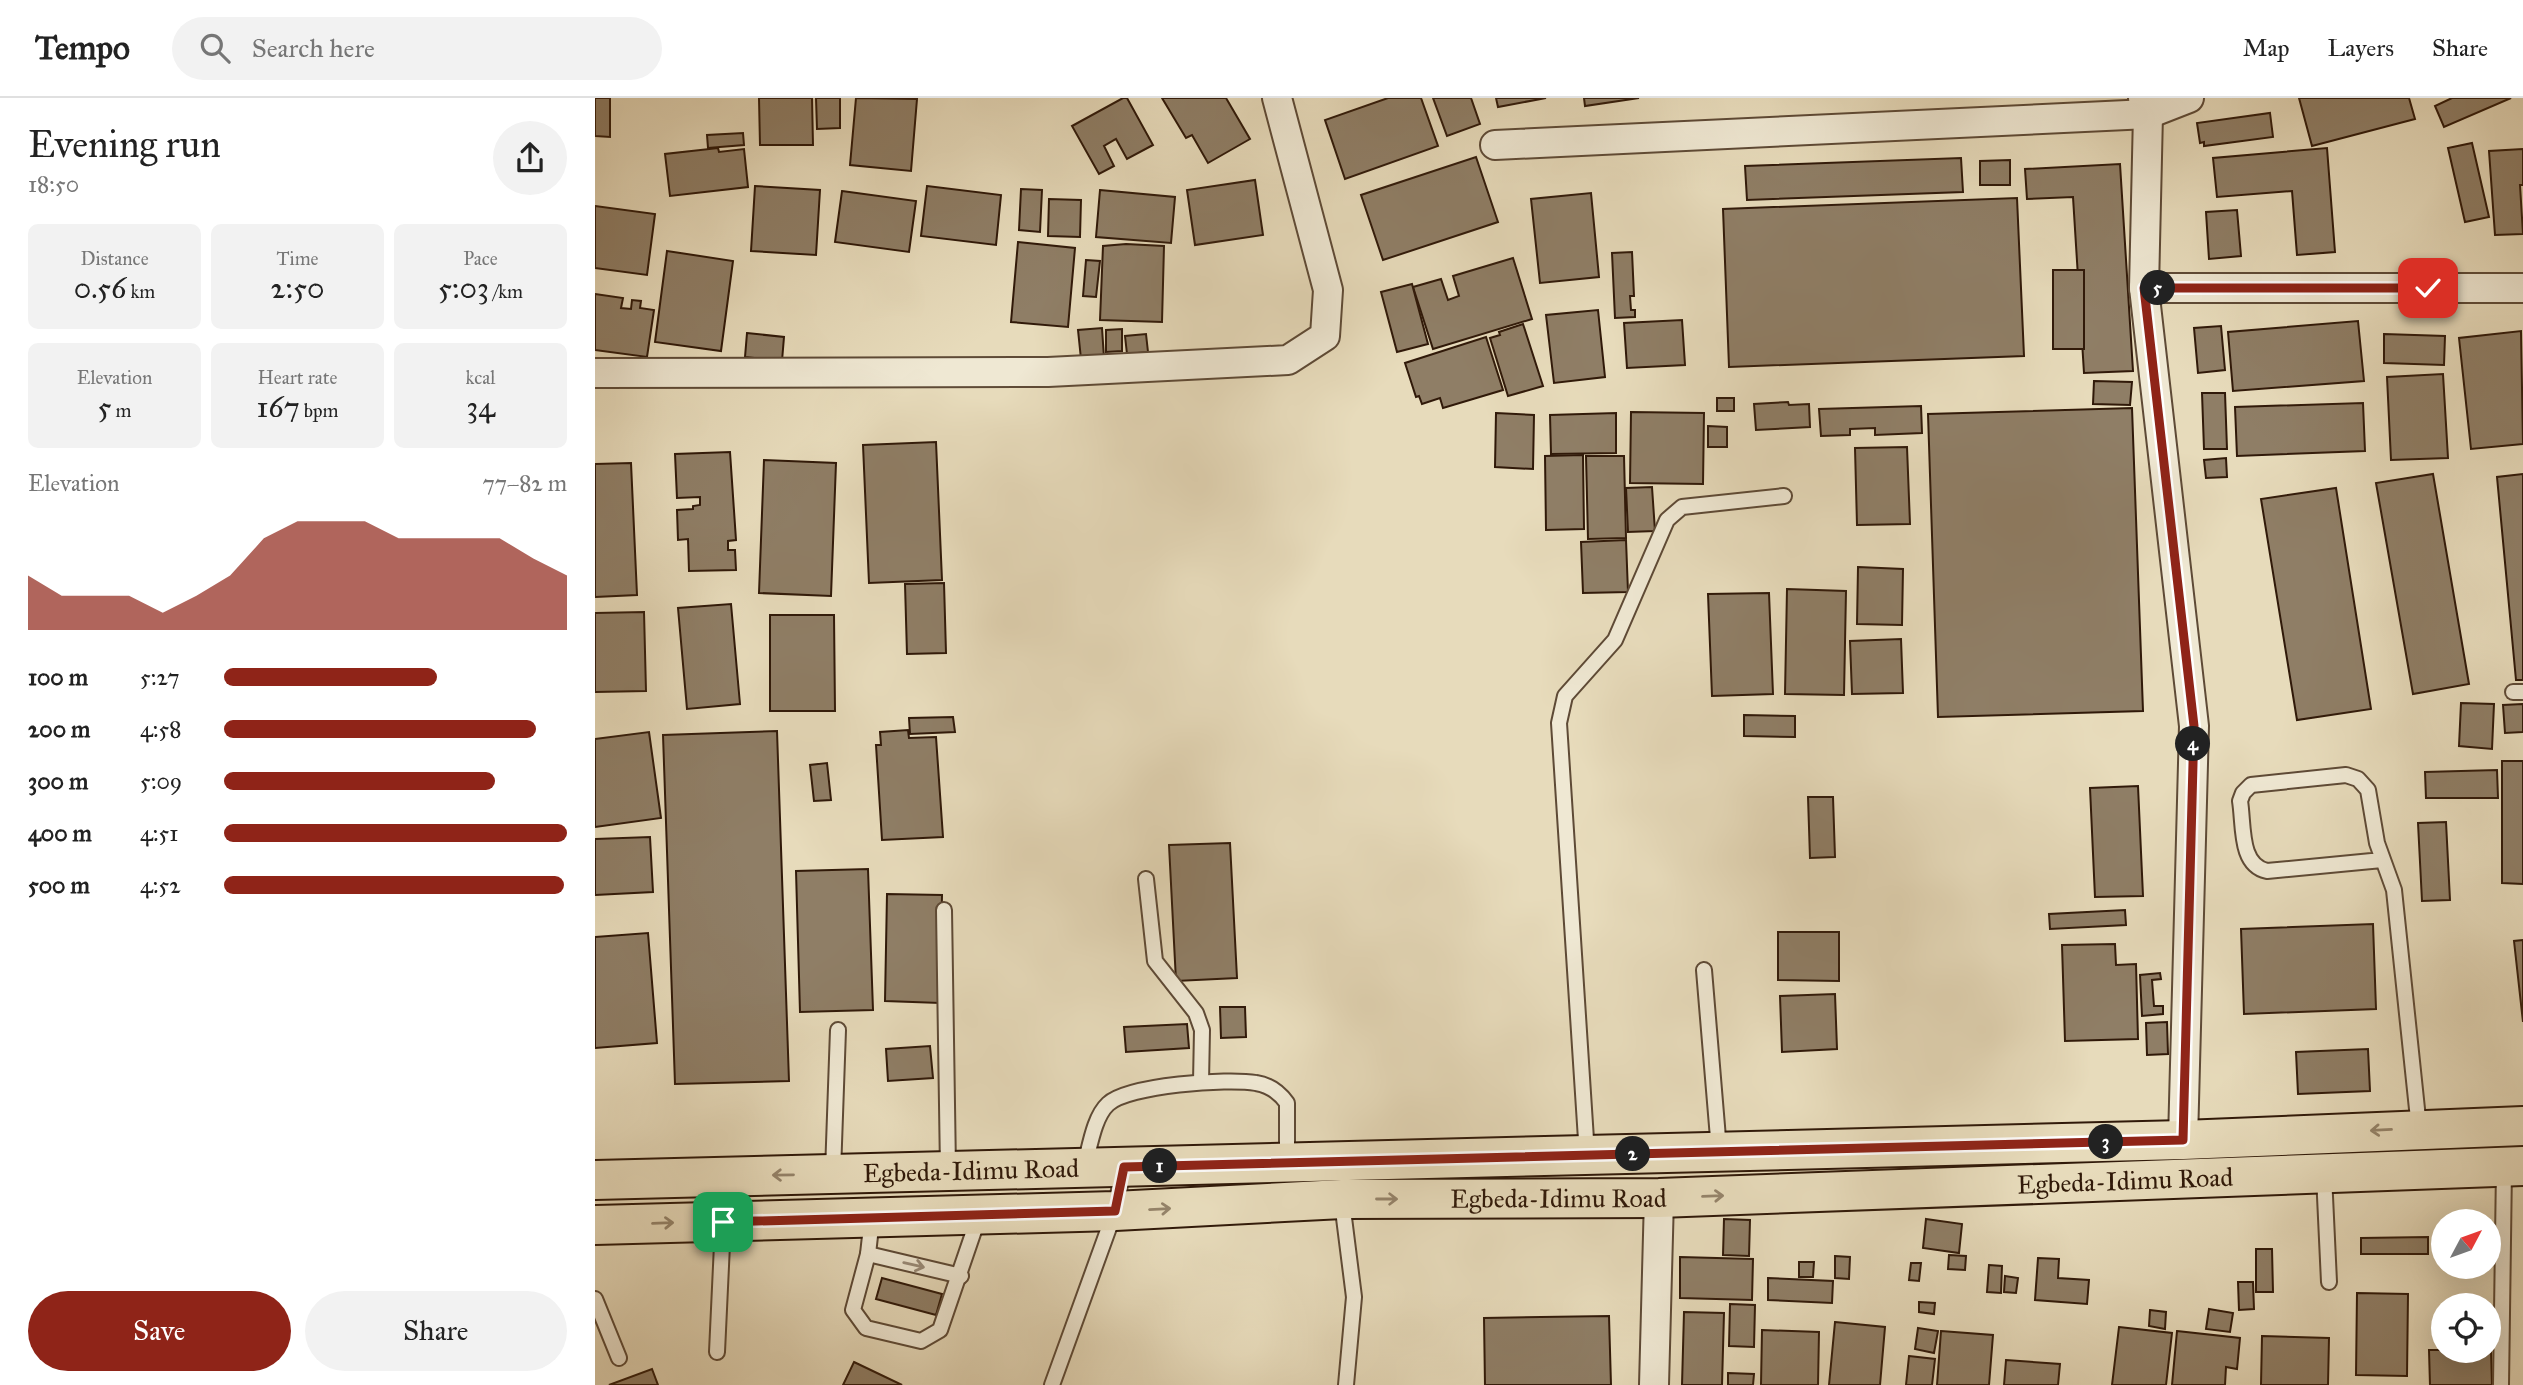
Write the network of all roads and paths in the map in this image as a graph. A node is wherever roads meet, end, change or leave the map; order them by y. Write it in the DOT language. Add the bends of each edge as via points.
graph roads {
  1 [pos="1277,98"];
  2 [pos="2189,98"];
  3 [pos="2145,106"];
  4 [pos="1495,145"];
  5 [pos="2144,288"];
  6 [pos="2523,288"];
  7 [pos="595,373"];
  8 [pos="1784,496"];
  9 [pos="2382,860"];
  10 [pos="1146,879"];
  11 [pos="944,910"];
  12 [pos="1704,970"];
  13 [pos="838,1030"];
  14 [pos="1201,1082"];
  15 [pos="2523,1126"];
  16 [pos="2419,1128"];
  17 [pos="2183,1140"];
  18 [pos="1719,1151"];
  19 [pos="1587,1155"];
  20 [pos="1287,1162"];
  21 [pos="1124,1167"];
  22 [pos="2513,1167"];
  23 [pos="1083,1168"];
  24 [pos="948,1169"];
  25 [pos="833,1174"];
  26 [pos="2324,1174"];
  27 [pos="595,1180"];
  28 [pos="1659,1198"];
  29 [pos="1342,1199"];
  30 [pos="1115,1211"];
  31 [pos="979,1215"];
  32 [pos="723,1222"];
  33 [pos="595,1225"];
  34 [pos="870,1236"];
  35 [pos="961,1276"];
  36 [pos="2329,1282"];
  37 [pos="595,1299"];
  38 [pos="717,1352"];
  39 [pos="619,1359"];
  40 [pos="1052,1385"];
  41 [pos="1346,1385"];
  42 [pos="1654,1385"];
  43 [pos="2501,1385"];
  1 -- 7 [label="street" via="1328,290 1325,337 1288,360 1048,372"];
  2 -- 3 [label="street"];
  3 -- 4 [label="street"];
  3 -- 5 [label="street"];
  5 -- 6 [label="street"];
  5 -- 17 [label="street" via="2194,726"];
  8 -- 19 [label="lane" via="1682,507 1667,520 1615,640 1565,696 1559,723"];
  9 -- 9 [label="lane" via="2368,790 2358,779 2346,775 2251,785 2243,793 2240,801 2248,859 2256,869 2267,872"];
  9 -- 16 [label="lane" via="2394,890"];
  10 -- 14 [label="lane" via="1155,961 1196,1013 1202,1030"];
  11 -- 24 [label="lane"];
  12 -- 18 [label="lane"];
  13 -- 25 [label="lane"];
  14 -- 20 [label="lane" via="1257,1083 1276,1090 1287,1103"];
  14 -- 23 [label="lane" via="1121,1095 1107,1105"];
  15 -- 16 [label="main road, Egbeda-Idimu Road"];
  16 -- 17 [label="main road, Egbeda-Idimu Road, one-way"];
  17 -- 18 [label="main road, Egbeda-Idimu Road"];
  18 -- 19 [label="main road, Egbeda-Idimu Road"];
  19 -- 20 [label="main road, Egbeda-Idimu Road"];
  20 -- 21 [label="main road, Egbeda-Idimu Road"];
  21 -- 23 [label="main road, Egbeda-Idimu Road"];
  21 -- 30 [label="lane"];
  22 -- 26 [label="main road, Egbeda-Idimu Road"];
  22 -- 43 [label="lane"];
  23 -- 24 [label="main road, Egbeda-Idimu Road"];
  24 -- 25 [label="main road, Egbeda-Idimu Road"];
  25 -- 27 [label="main road, Egbeda-Idimu Road, one-way"];
  28 -- 26 [label="main road, Egbeda-Idimu Road, one-way"];
  26 -- 36 [label="lane"];
  29 -- 28 [label="main road, Egbeda-Idimu Road, one-way"];
  28 -- 42 [label="street"];
  30 -- 29 [label="main road, Egbeda-Idimu Road, one-way"];
  29 -- 41 [label="lane" via="1354,1297"];
  30 -- 31 [label="main road, Egbeda-Idimu Road"];
  30 -- 40 [label="lane"];
  31 -- 34 [label="main road, Egbeda-Idimu Road"];
  31 -- 35 [label="lane"];
  33 -- 32 [label="main road, Egbeda-Idimu Road, one-way"];
  32 -- 34 [label="main road, Egbeda-Idimu Road"];
  32 -- 38 [label="lane"];
  34 -- 35 [label="lane, one-way"];
  34 -- 35 [label="lane" via="853,1310 866,1328 921,1341 940,1330"];
  37 -- 39 [label="lane"];
}
